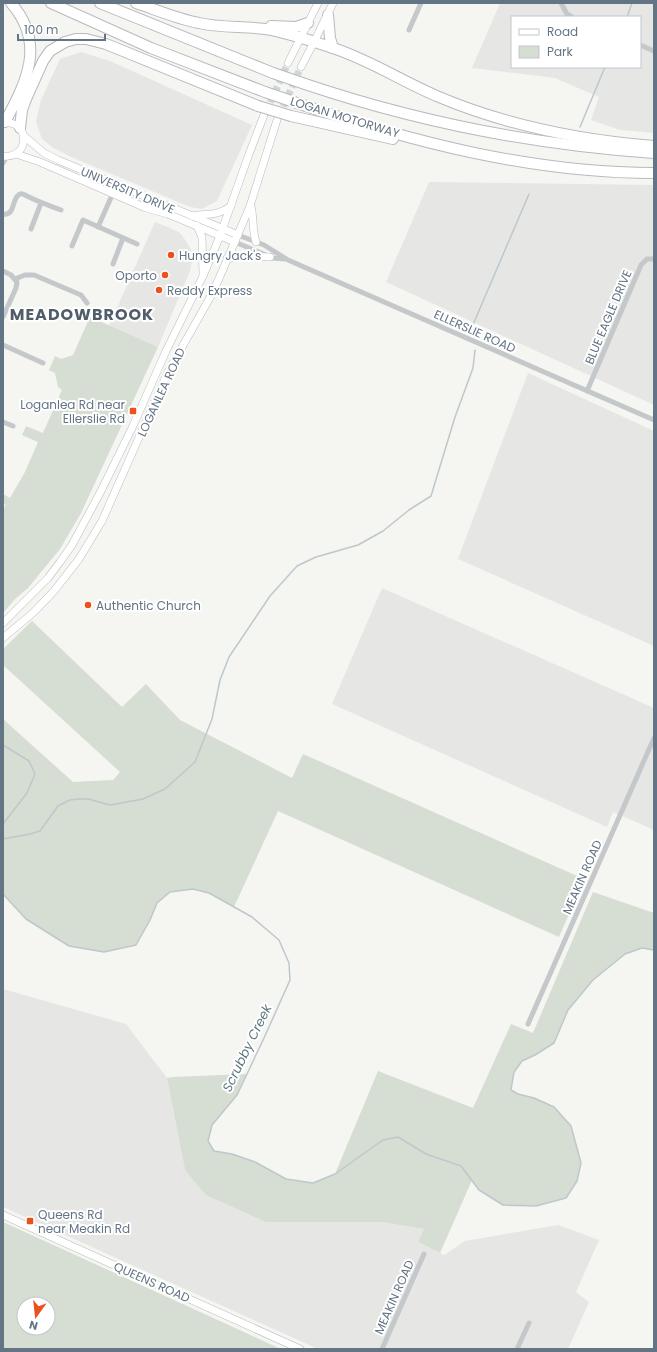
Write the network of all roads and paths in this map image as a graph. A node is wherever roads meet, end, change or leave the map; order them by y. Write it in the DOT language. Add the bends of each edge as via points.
graph roads {
  1 [pos="11,3"];
  2 [pos="51,3"];
  3 [pos="100,3"];
  4 [pos="136,3"];
  5 [pos="318,3"];
  6 [pos="333,3"];
  7 [pos="421,3"];
  8 [pos="561,3"];
  9 [pos="328,15"];
  10 [pos="570,16"];
  11 [pos="308,23"];
  12 [pos="264,29"];
  13 [pos="409,30"];
  14 [pos="301,38"];
  15 [pos="314,42"];
  16 [pos="641,45"];
  17 [pos="333,48"];
  18 [pos="654,51"];
  19 [pos="288,63"];
  20 [pos="301,67"];
  21 [pos="264,115"];
  22 [pos="277,120"];
  23 [pos="4,122"];
  24 [pos="22,132"];
  25 [pos="421,140"];
  26 [pos="654,146"];
  27 [pos="654,153"];
  28 [pos="16,154"];
  29 [pos="4,158"];
  30 [pos="654,173"];
  31 [pos="113,194"];
  32 [pos="41,203"];
  33 [pos="231,206"];
  34 [pos="250,206"];
  35 [pos="61,210"];
  36 [pos="3,214"];
  37 [pos="192,216"];
  38 [pos="197,226"];
  39 [pos="98,227"];
  40 [pos="31,229"];
  41 [pos="221,232"];
  42 [pos="238,235"];
  43 [pos="123,238"];
  44 [pos="235,242"];
  45 [pos="256,242"];
  46 [pos="137,244"];
  47 [pos="72,246"];
  48 [pos="270,257"];
  49 [pos="228,259"];
  50 [pos="654,259"];
  51 [pos="288,260"];
  52 [pos="112,264"];
  53 [pos="3,271"];
  54 [pos="203,276"];
  55 [pos="15,279"];
  56 [pos="87,303"];
  57 [pos="3,317"];
  58 [pos="3,345"];
  59 [pos="43,363"];
  60 [pos="587,391"];
  61 [pos="654,420"];
  62 [pos="3,422"];
  63 [pos="13,426"];
  64 [pos="3,623"];
  65 [pos="3,638"];
  66 [pos="654,738"];
  67 [pos="528,1024"];
  68 [pos="3,1216"];
  69 [pos="424,1254"];
  70 [pos="529,1323"];
  71 [pos="300,1349"];
  72 [pos="382,1349"];
  73 [pos="517,1349"];
  1 -- 23 [label="highway" via="26,24 31,42 31,61"];
  2 -- 25 [label="highway, LOGAN MOTORWAY, bridge" via="157,51 265,92"];
  3 -- 27 [label="highway, LOGAN MOTORWAY, bridge" via="273,73 384,109 512,137"];
  4 -- 12 [label="highway" via="200,24"];
  5 -- 11 [label="main road"];
  6 -- 9 [label="main road"];
  7 -- 13 [label="street"];
  8 -- 10 [label="street"];
  9 -- 15 [label="main road"];
  9 -- 17 [label="highway"];
  11 -- 12 [label="highway" via="296,27 272,26"];
  11 -- 14 [label="main road"];
  12 -- 14 [label="highway"];
  14 -- 15 [label="highway"];
  14 -- 19 [label="main road"];
  15 -- 17 [label="highway"];
  15 -- 20 [label="main road"];
  16 -- 18 [label="street"];
  17 -- 26 [label="highway" via="433,94 496,118 569,136"];
  21 -- 33 [label="main road, LOGANLEA ROAD"];
  22 -- 34 [label="main road, LOGANLEA ROAD"];
  23 -- 24 [label="main road, UNIVERSITY DRIVE" via="11,123"];
  24 -- 25 [label="highway, bridge" via="23,106 47,54 59,44 86,39 106,44 258,106 291,116 396,140"];
  24 -- 28 [label="main road" via="22,146"];
  24 -- 37 [label="main road, UNIVERSITY DRIVE" via="39,149 54,158"];
  25 -- 30 [label="highway, LOGAN MOTORWAY" via="538,164 608,172"];
  28 -- 29 [label="main road"];
  28 -- 31 [label="main road, UNIVERSITY DRIVE"];
  31 -- 38 [label="main road, UNIVERSITY DRIVE"];
  31 -- 39 [label="street"];
  32 -- 35 [label="street"];
  32 -- 36 [label="street" via="19,194 9,213"];
  32 -- 40 [label="street"];
  33 -- 37 [label="main road" via="217,214"];
  33 -- 41 [label="main road, LOGANLEA ROAD"];
  34 -- 42 [label="main road, LOGANLEA ROAD"];
  34 -- 45 [label="main road"];
  37 -- 41 [label="main road, UNIVERSITY DRIVE"];
  38 -- 41 [label="main road, UNIVERSITY DRIVE"];
  38 -- 54 [label="main road" via="202,237"];
  39 -- 43 [label="street"];
  39 -- 47 [label="street" via="83,220"];
  41 -- 42 [label="main road, UNIVERSITY DRIVE"];
  41 -- 44 [label="main road, UNIVERSITY DRIVE"];
  41 -- 54 [label="main road, LOGANLEA ROAD"];
  42 -- 44 [label="main road, LOGANLEA ROAD"];
  42 -- 45 [label="street, ELLERSLIE ROAD"];
  43 -- 46 [label="street"];
  43 -- 52 [label="street"];
  44 -- 48 [label="street, ELLERSLIE ROAD"];
  44 -- 49 [label="main road, LOGANLEA ROAD"];
  45 -- 51 [label="street, ELLERSLIE ROAD"];
  48 -- 49 [label="main road" via="239,256"];
  48 -- 51 [label="street, ELLERSLIE ROAD"];
  49 -- 65 [label="main road, LOGANLEA ROAD" via="212,294 168,372 112,501 91,541 54,591"];
  50 -- 60 [label="street, BLUE EAGLE DRIVE" via="647,259 641,265"];
  51 -- 60 [label="street, ELLERSLIE ROAD"];
  53 -- 55 [label="street"];
  54 -- 64 [label="main road, LOGANLEA ROAD" via="132,428 72,545 48,578"];
  55 -- 56 [label="street" via="25,274 34,275 81,295"];
  55 -- 57 [label="street" via="16,288"];
  58 -- 59 [label="street"];
  60 -- 61 [label="street, ELLERSLIE ROAD"];
  62 -- 63 [label="street"];
  66 -- 67 [label="street, MEAKIN ROAD"];
  68 -- 71 [label="main road, QUEENS ROAD"];
  69 -- 72 [label="street, MEAKIN ROAD"];
  70 -- 73 [label="street"];
}
